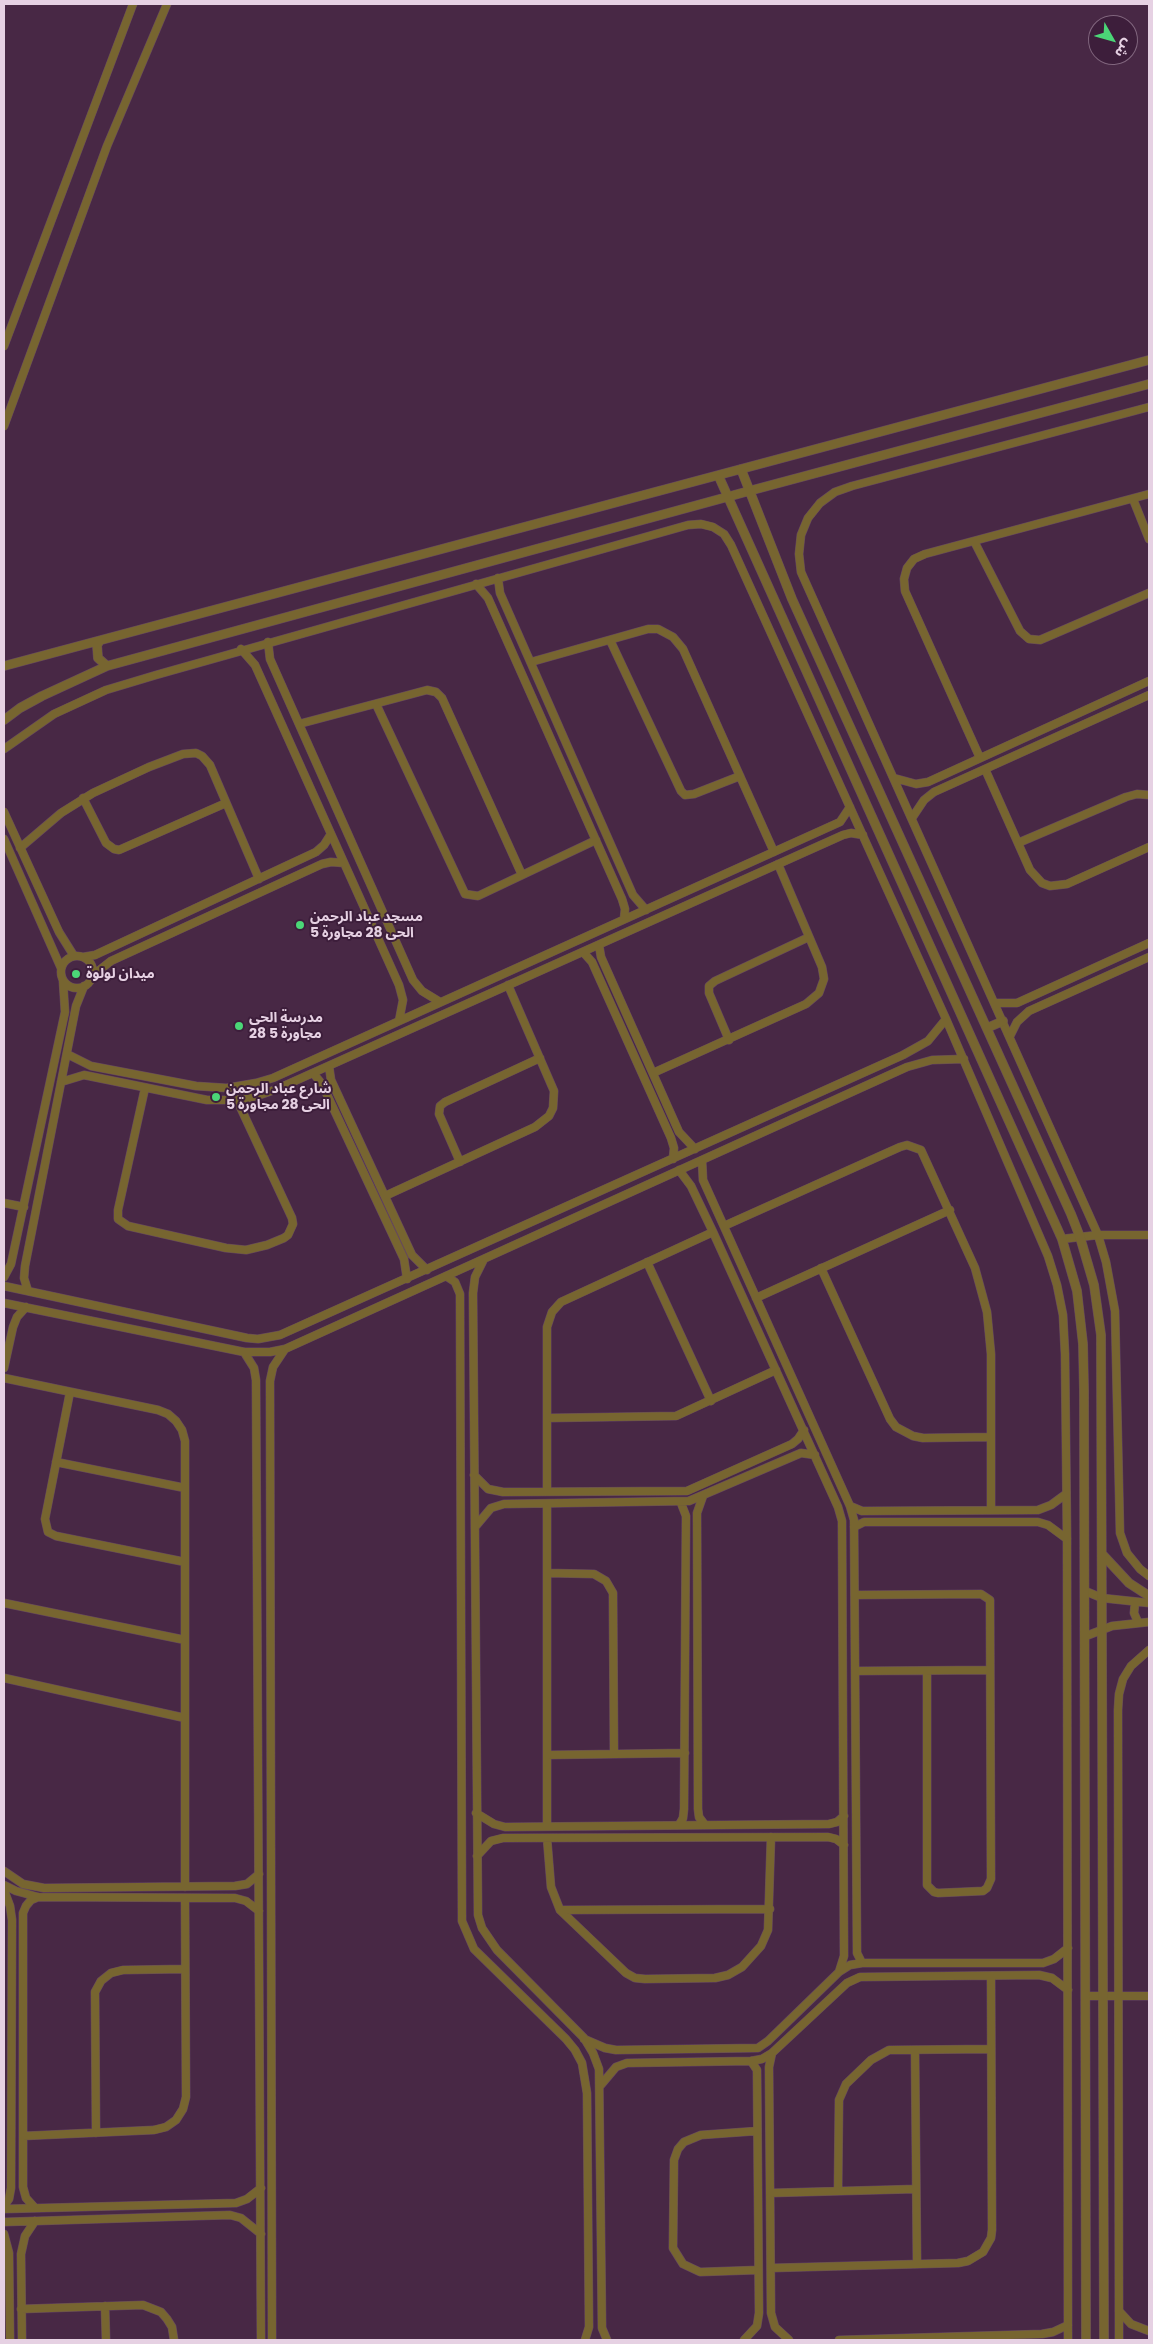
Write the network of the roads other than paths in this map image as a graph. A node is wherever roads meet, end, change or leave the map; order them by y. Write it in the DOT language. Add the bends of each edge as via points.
graph roads {
  1 [pos="133,4"];
  2 [pos="167,4"];
  3 [pos="4,346"];
  4 [pos="1149,360"];
  5 [pos="1149,384"];
  6 [pos="1149,407"];
  7 [pos="4,426"];
  8 [pos="741,470"];
  9 [pos="719,477"];
  10 [pos="749,491"];
  11 [pos="1149,494"];
  12 [pos="728,498"];
  13 [pos="1133,498"];
  14 [pos="1149,539"];
  15 [pos="974,540"];
  16 [pos="498,578"];
  17 [pos="476,584"];
  18 [pos="1149,593"];
  19 [pos="792,599"];
  20 [pos="777,607"];
  21 [pos="610,640"];
  22 [pos="100,642"];
  23 [pos="268,642"];
  24 [pos="241,649"];
  25 [pos="531,662"];
  26 [pos="4,666"];
  27 [pos="106,666"];
  28 [pos="1149,682"];
  29 [pos="1149,695"];
  30 [pos="376,704"];
  31 [pos="4,720"];
  32 [pos="299,724"];
  33 [pos="4,750"];
  34 [pos="980,758"];
  35 [pos="985,769"];
  36 [pos="740,776"];
  37 [pos="894,778"];
  38 [pos="1149,795"];
  39 [pos="84,798"];
  40 [pos="226,803"];
  41 [pos="850,807"];
  42 [pos="4,812"];
  43 [pos="912,818"];
  44 [pos="331,834"];
  45 [pos="863,835"];
  46 [pos="4,839"];
  47 [pos="596,840"];
  48 [pos="1018,843"];
  49 [pos="1149,847"];
  50 [pos="20,848"];
  51 [pos="774,852"];
  52 [pos="344,863"];
  53 [pos="778,864"];
  54 [pos="522,875"];
  55 [pos="259,879"];
  56 [pos="646,910"];
  57 [pos="624,919"];
  58 [pos="809,937"];
  59 [pos="1149,943"];
  60 [pos="599,945"];
  61 [pos="583,952"];
  62 [pos="74,956"];
  63 [pos="83,957"];
  64 [pos="1149,957"];
  65 [pos="61,968"];
  66 [pos="92,976"];
  67 [pos="63,981"];
  68 [pos="508,985"];
  69 [pos="84,986"];
  70 [pos="440,1002"];
  71 [pos="995,1003"];
  72 [pos="946,1018"];
  73 [pos="399,1021"];
  74 [pos="1003,1021"];
  75 [pos="987,1028"];
  76 [pos="1010,1036"];
  77 [pos="729,1040"];
  78 [pos="68,1054"];
  79 [pos="540,1058"];
  80 [pos="964,1059"];
  81 [pos="329,1066"];
  82 [pos="313,1073"];
  83 [pos="653,1073"];
  84 [pos="62,1082"];
  85 [pos="145,1088"];
  86 [pos="237,1100"];
  87 [pos="694,1149"];
  88 [pos="673,1159"];
  89 [pos="702,1160"];
  90 [pos="460,1162"];
  91 [pos="679,1170"];
  92 [pos="706,1187"];
  93 [pos="600,1191"];
  94 [pos="694,1192"];
  95 [pos="385,1196"];
  96 [pos="4,1203"];
  97 [pos="607,1203"];
  98 [pos="24,1207"];
  99 [pos="950,1210"];
  100 [pos="724,1226"];
  101 [pos="713,1232"];
  102 [pos="1098,1235"];
  103 [pos="1149,1235"];
  104 [pos="1080,1237"];
  105 [pos="1062,1239"];
  106 [pos="484,1259"];
  107 [pos="647,1262"];
  108 [pos="821,1268"];
  109 [pos="426,1270"];
  110 [pos="446,1276"];
  111 [pos="4,1277"];
  112 [pos="407,1278"];
  113 [pos="4,1286"];
  114 [pos="28,1291"];
  115 [pos="756,1298"];
  116 [pos="4,1302"];
  117 [pos="26,1307"];
  118 [pos="175,1322"];
  119 [pos="4,1324"];
  120 [pos="13,1326"];
  121 [pos="172,1337"];
  122 [pos="285,1349"];
  123 [pos="244,1352"];
  124 [pos="4,1368"];
  125 [pos="776,1370"];
  126 [pos="4,1378"];
  127 [pos="70,1392"];
  128 [pos="711,1401"];
  129 [pos="547,1418"];
  130 [pos="804,1430"];
  131 [pos="991,1437"];
  132 [pos="814,1455"];
  133 [pos="56,1462"];
  134 [pos="474,1475"];
  135 [pos="185,1488"];
  136 [pos="547,1492"];
  137 [pos="1066,1494"];
  138 [pos="703,1496"];
  139 [pos="681,1503"];
  140 [pos="547,1504"];
  141 [pos="850,1506"];
  142 [pos="991,1510"];
  143 [pos="474,1527"];
  144 [pos="854,1527"];
  145 [pos="1066,1539"];
  146 [pos="1102,1554"];
  147 [pos="185,1562"];
  148 [pos="547,1573"];
  149 [pos="1149,1576"];
  150 [pos="1085,1591"];
  151 [pos="855,1595"];
  152 [pos="1149,1596"];
  153 [pos="1102,1598"];
  154 [pos="4,1602"];
  155 [pos="1135,1603"];
  156 [pos="1149,1603"];
  157 [pos="1138,1622"];
  158 [pos="1149,1622"];
  159 [pos="1103,1628"];
  160 [pos="843,1635"];
  161 [pos="855,1635"];
  162 [pos="1086,1636"];
  163 [pos="185,1640"];
  164 [pos="1149,1650"];
  165 [pos="990,1670"];
  166 [pos="927,1671"];
  167 [pos="855,1672"];
  168 [pos="4,1678"];
  169 [pos="258,1678"];
  170 [pos="271,1678"];
  171 [pos="185,1718"];
  172 [pos="685,1753"];
  173 [pos="614,1754"];
  174 [pos="547,1755"];
  175 [pos="476,1813"];
  176 [pos="844,1816"];
  177 [pos="679,1825"];
  178 [pos="705,1825"];
  179 [pos="547,1826"];
  180 [pos="771,1837"];
  181 [pos="547,1838"];
  182 [pos="844,1844"];
  183 [pos="476,1856"];
  184 [pos="4,1871"];
  185 [pos="259,1874"];
  186 [pos="4,1885"];
  187 [pos="235,1886"];
  188 [pos="185,1887"];
  189 [pos="82,1888"];
  190 [pos="4,1890"];
  191 [pos="38,1897"];
  192 [pos="82,1897"];
  193 [pos="185,1898"];
  194 [pos="235,1898"];
  195 [pos="770,1909"];
  196 [pos="560,1910"];
  197 [pos="259,1911"];
  198 [pos="1068,1948"];
  199 [pos="862,1963"];
  200 [pos="185,1969"];
  201 [pos="839,1972"];
  202 [pos="991,1976"];
  203 [pos="1068,1990"];
  204 [pos="537,1991"];
  205 [pos="1086,1996"];
  206 [pos="1103,1996"];
  207 [pos="1118,1996"];
  208 [pos="1149,1996"];
  209 [pos="527,2001"];
  210 [pos="584,2038"];
  211 [pos="260,2041"];
  212 [pos="272,2041"];
  213 [pos="915,2050"];
  214 [pos="992,2050"];
  215 [pos="772,2053"];
  216 [pos="8,2059"];
  217 [pos="751,2061"];
  218 [pos="600,2086"];
  219 [pos="757,2131"];
  220 [pos="96,2133"];
  221 [pos="23,2136"];
  222 [pos="23,2187"];
  223 [pos="11,2188"];
  224 [pos="261,2188"];
  225 [pos="916,2189"];
  226 [pos="838,2191"];
  227 [pos="770,2193"];
  228 [pos="223,2203"];
  229 [pos="4,2208"];
  230 [pos="35,2208"];
  231 [pos="223,2215"];
  232 [pos="35,2221"];
  233 [pos="4,2222"];
  234 [pos="4,2234"];
  235 [pos="261,2234"];
  236 [pos="917,2264"];
  237 [pos="771,2268"];
  238 [pos="758,2270"];
  239 [pos="7,2305"];
  240 [pos="106,2306"];
  241 [pos="21,2309"];
  242 [pos="1119,2310"];
  243 [pos="759,2313"];
  244 [pos="771,2313"];
  245 [pos="1068,2325"];
  246 [pos="1149,2331"];
  247 [pos="1042,2337"];
  248 [pos="10,2340"];
  249 [pos="22,2340"];
  250 [pos="106,2340"];
  251 [pos="174,2340"];
  252 [pos="261,2340"];
  253 [pos="272,2340"];
  254 [pos="584,2340"];
  255 [pos="607,2340"];
  256 [pos="744,2340"];
  257 [pos="788,2340"];
  258 [pos="839,2340"];
  259 [pos="1068,2340"];
  260 [pos="1086,2340"];
  261 [pos="1104,2340"];
  262 [pos="1119,2340"];
  1 -- 3 [label="street"];
  2 -- 7 [label="street" via="107,146"];
  4 -- 8 [label="street"];
  5 -- 10 [label="street"];
  6 -- 37 [label="street" via="852,486 835,492 808,518 801,535 801,572"];
  8 -- 9 [label="street"];
  8 -- 10 [label="street"];
  9 -- 12 [label="street"];
  9 -- 22 [label="street"];
  10 -- 12 [label="street"];
  10 -- 19 [label="street"];
  11 -- 13 [label="street"];
  12 -- 20 [label="street"];
  12 -- 27 [label="street"];
  13 -- 14 [label="street"];
  13 -- 15 [label="street"];
  15 -- 18 [label="street" via="1020,631 1029,639 1040,640"];
  15 -- 34 [label="street" via="914,559 904,579 905,591"];
  16 -- 17 [label="street"];
  16 -- 25 [label="street" via="500,593"];
  16 -- 41 [label="street" via="688,525 713,527 724,534"];
  17 -- 23 [label="street"];
  17 -- 47 [label="street" via="488,598"];
  19 -- 20 [label="street"];
  19 -- 75 [label="street"];
  20 -- 105 [label="street"];
  21 -- 25 [label="street"];
  21 -- 36 [label="street" via="648,629 658,629 673,637 683,649"];
  21 -- 36 [label="street" via="681,791 685,795 694,794"];
  22 -- 26 [label="street"];
  22 -- 27 [label="street" via="97,645 98,658"];
  23 -- 24 [label="street"];
  23 -- 32 [label="street" via="270,659"];
  24 -- 33 [label="street" via="106,690 54,714"];
  24 -- 44 [label="street" via="255,665"];
  25 -- 56 [label="street" via="634,895"];
  27 -- 31 [label="street" via="42,696"];
  28 -- 34 [label="street"];
  29 -- 35 [label="street"];
  30 -- 32 [label="street"];
  30 -- 54 [label="street" via="428,690 440,695"];
  30 -- 54 [label="street" via="462,890 469,896 478,896"];
  32 -- 70 [label="street" via="413,980 422,991"];
  34 -- 37 [label="street" via="922,783"];
  35 -- 43 [label="street" via="928,796"];
  35 -- 48 [label="street"];
  36 -- 51 [label="street"];
  37 -- 43 [label="street"];
  38 -- 48 [label="street" via="1126,797"];
  39 -- 40 [label="street" via="149,767 196,753 207,760"];
  39 -- 40 [label="street" via="106,843 119,850"];
  39 -- 50 [label="street"];
  40 -- 55 [label="street"];
  41 -- 45 [label="street"];
  41 -- 51 [label="street" via="840,822"];
  42 -- 50 [label="street"];
  43 -- 71 [label="street"];
  44 -- 52 [label="street"];
  44 -- 55 [label="street" via="316,852"];
  45 -- 53 [label="street" via="847,834"];
  45 -- 72 [label="street"];
  46 -- 65 [label="street"];
  47 -- 54 [label="street"];
  47 -- 57 [label="street" via="624,904"];
  48 -- 49 [label="street" via="1035,878 1058,886"];
  50 -- 62 [label="street" via="58,932"];
  51 -- 56 [label="street"];
  52 -- 66 [label="street" via="322,864 111,961"];
  52 -- 73 [label="street" via="400,985 403,1000"];
  53 -- 58 [label="street"];
  53 -- 60 [label="street"];
  55 -- 63 [label="street" via="95,955"];
  56 -- 57 [label="street"];
  57 -- 70 [label="street"];
  58 -- 77 [label="street" via="824,979 819,993 806,1004"];
  58 -- 77 [label="street" via="709,986"];
  59 -- 71 [label="street" via="1016,1003"];
  60 -- 61 [label="street"];
  60 -- 83 [label="street" via="601,957"];
  61 -- 68 [label="street"];
  61 -- 88 [label="street" via="592,962 671,1138"];
  62 -- 63 [label="street"];
  62 -- 65 [label="street"];
  63 -- 66 [label="street" via="92,967"];
  64 -- 76 [label="street" via="1029,1011"];
  65 -- 67 [label="street"];
  66 -- 69 [label="street"];
  67 -- 69 [label="street" via="70,986"];
  67 -- 98 [label="street" via="65,1012"];
  68 -- 79 [label="street"];
  68 -- 81 [label="street"];
  69 -- 78 [label="street" via="76,1006"];
  70 -- 73 [label="street"];
  71 -- 74 [label="street"];
  72 -- 80 [label="street"];
  72 -- 87 [label="street" via="938,1031 919,1047"];
  73 -- 78 [label="street" via="273,1078 240,1087 196,1086 110,1070 86,1064"];
  74 -- 75 [label="street"];
  74 -- 76 [label="street"];
  75 -- 104 [label="street"];
  76 -- 102 [label="street"];
  77 -- 83 [label="street"];
  78 -- 84 [label="street"];
  79 -- 90 [label="street" via="554,1091 549,1116 535,1128"];
  79 -- 90 [label="street" via="440,1106 439,1114"];
  80 -- 89 [label="street" via="932,1060 906,1067"];
  80 -- 137 [label="street" via="1041,1238 1057,1285 1065,1336"];
  81 -- 82 [label="street"];
  81 -- 95 [label="street" via="332,1080"];
  82 -- 86 [label="street" via="277,1089"];
  82 -- 112 [label="street" via="322,1084 400,1251"];
  83 -- 87 [label="street" via="679,1132"];
  84 -- 85 [label="street" via="84,1075"];
  84 -- 114 [label="street" via="25,1266"];
  85 -- 86 [label="street" via="207,1100"];
  85 -- 86 [label="street" via="117,1215 120,1222 246,1250 284,1238 293,1224"];
  87 -- 88 [label="street"];
  88 -- 93 [label="street"];
  89 -- 91 [label="street"];
  89 -- 92 [label="street" via="701,1173"];
  90 -- 95 [label="street"];
  91 -- 94 [label="street"];
  91 -- 97 [label="street"];
  92 -- 94 [label="street"];
  92 -- 100 [label="street"];
  93 -- 97 [label="street"];
  93 -- 109 [label="street"];
  94 -- 101 [label="street"];
  95 -- 109 [label="street" via="412,1255"];
  96 -- 98 [label="street"];
  97 -- 106 [label="street"];
  98 -- 111 [label="street" via="11,1264"];
  99 -- 100 [label="street" via="925,1156 915,1146 907,1145"];
  99 -- 108 [label="street"];
  99 -- 131 [label="street" via="976,1272 987,1312"];
  100 -- 115 [label="street"];
  101 -- 107 [label="street"];
  101 -- 125 [label="street"];
  102 -- 103 [label="street"];
  102 -- 104 [label="street"];
  102 -- 149 [label="street" via="1115,1311 1120,1534 1127,1553"];
  104 -- 105 [label="street"];
  104 -- 146 [label="street" via="1094,1286 1101,1335"];
  105 -- 150 [label="street" via="1077,1291 1083,1344"];
  106 -- 110 [label="street"];
  106 -- 134 [label="street" via="475,1277 473,1293"];
  107 -- 128 [label="street"];
  107 -- 129 [label="street" via="561,1302 552,1312 547,1327"];
  108 -- 115 [label="street"];
  108 -- 131 [label="street" via="896,1426 923,1438"];
  109 -- 112 [label="street"];
  110 -- 122 [label="street"];
  110 -- 209 [label="street" via="455,1282 460,1294 461,1914 466,1936 474,1949"];
  112 -- 118 [label="street" via="269,1338 247,1338"];
  113 -- 114 [label="street"];
  114 -- 118 [label="street"];
  115 -- 141 [label="street"];
  116 -- 117 [label="street"];
  117 -- 120 [label="street"];
  117 -- 121 [label="street"];
  118 -- 121 [label="street"];
  119 -- 120 [label="street"];
  120 -- 124 [label="street"];
  121 -- 123 [label="street"];
  122 -- 123 [label="street"];
  122 -- 170 [label="street" via="273,1367 270,1380"];
  123 -- 169 [label="street" via="254,1368 256,1380"];
  125 -- 128 [label="street"];
  125 -- 130 [label="street"];
  126 -- 127 [label="street"];
  127 -- 133 [label="street"];
  127 -- 135 [label="street" via="168,1414 182,1430 185,1441"];
  128 -- 129 [label="street" via="665,1418"];
  129 -- 136 [label="street"];
  130 -- 132 [label="street"];
  130 -- 136 [label="street" via="792,1444 692,1489"];
  131 -- 142 [label="street"];
  132 -- 138 [label="street" via="801,1453"];
  132 -- 160 [label="street" via="842,1521"];
  133 -- 135 [label="street"];
  133 -- 147 [label="street" via="44,1523 48,1532"];
  134 -- 136 [label="street" via="482,1485 495,1492"];
  134 -- 143 [label="street"];
  135 -- 147 [label="street"];
  137 -- 142 [label="street" via="1042,1509"];
  137 -- 145 [label="street"];
  138 -- 139 [label="street"];
  138 -- 178 [label="street" via="697,1513 698,1809"];
  139 -- 140 [label="street"];
  139 -- 172 [label="street" via="686,1516"];
  140 -- 143 [label="street" via="497,1506 485,1513"];
  140 -- 148 [label="street"];
  141 -- 142 [label="street" via="862,1511"];
  141 -- 144 [label="street"];
  143 -- 175 [label="street"];
  144 -- 145 [label="street" via="864,1522 1038,1522 1048,1525"];
  144 -- 151 [label="street"];
  145 -- 198 [label="street"];
  146 -- 152 [label="street" via="1129,1583"];
  146 -- 153 [label="street"];
  147 -- 163 [label="street"];
  148 -- 173 [label="street" via="594,1574 613,1592"];
  148 -- 174 [label="street"];
  150 -- 153 [label="street"];
  150 -- 162 [label="street"];
  151 -- 161 [label="street"];
  151 -- 165 [label="street" via="984,1594 990,1604"];
  153 -- 155 [label="street"];
  153 -- 159 [label="street"];
  154 -- 163 [label="street"];
  155 -- 156 [label="street"];
  155 -- 157 [label="street" via="1134,1613"];
  157 -- 158 [label="street"];
  157 -- 159 [label="street"];
  159 -- 162 [label="street"];
  159 -- 206 [label="street"];
  160 -- 161 [label="street"];
  160 -- 176 [label="street"];
  161 -- 167 [label="street"];
  162 -- 205 [label="street"];
  163 -- 171 [label="street"];
  164 -- 207 [label="street" via="1131,1666 1118,1694"];
  165 -- 166 [label="street"];
  165 -- 166 [label="street" via="990,1884 983,1891 938,1893 930,1889 927,1880"];
  166 -- 167 [label="street"];
  167 -- 199 [label="street" via="857,1953"];
  168 -- 171 [label="street"];
  169 -- 170 [label="street"];
  169 -- 185 [label="street"];
  170 -- 212 [label="street"];
  171 -- 188 [label="street"];
  172 -- 173 [label="street"];
  172 -- 177 [label="street" via="684,1813"];
  173 -- 174 [label="street"];
  174 -- 179 [label="street"];
  175 -- 179 [label="street" via="499,1826"];
  175 -- 183 [label="street"];
  176 -- 178 [label="street" via="833,1823"];
  176 -- 182 [label="street"];
  177 -- 178 [label="street"];
  177 -- 179 [label="street"];
  180 -- 181 [label="street"];
  180 -- 182 [label="street" via="828,1837"];
  180 -- 195 [label="street"];
  181 -- 183 [label="street" via="497,1839"];
  181 -- 196 [label="street" via="550,1887"];
  182 -- 201 [label="street" via="844,1956"];
  183 -- 204 [label="street" via="477,1902 482,1928 496,1950"];
  184 -- 189 [label="street" via="34,1887"];
  185 -- 187 [label="street" via="247,1884"];
  185 -- 197 [label="street"];
  186 -- 191 [label="street"];
  187 -- 188 [label="street"];
  187 -- 194 [label="street"];
  188 -- 189 [label="street"];
  189 -- 192 [label="street"];
  190 -- 216 [label="street" via="12,1920"];
  191 -- 192 [label="street"];
  191 -- 221 [label="street" via="31,1900 24,1913"];
  192 -- 193 [label="street"];
  193 -- 194 [label="street"];
  193 -- 200 [label="street"];
  194 -- 197 [label="street" via="246,1901"];
  195 -- 196 [label="street"];
  195 -- 196 [label="street" via="770,1925 764,1941 733,1973 715,1978 645,1979 635,1978 626,1972"];
  197 -- 211 [label="street"];
  198 -- 199 [label="street" via="1043,1963"];
  198 -- 203 [label="street"];
  199 -- 201 [label="street" via="850,1965"];
  200 -- 220 [label="street" via="186,2097 183,2109 166,2127"];
  200 -- 220 [label="street" via="123,1970 111,1973 98,1986 94,2004"];
  201 -- 210 [label="street" via="758,2048 616,2050"];
  202 -- 203 [label="street" via="1043,1975"];
  202 -- 214 [label="street"];
  202 -- 215 [label="street" via="855,1978"];
  203 -- 245 [label="street"];
  204 -- 209 [label="street"];
  204 -- 210 [label="street"];
  205 -- 206 [label="street"];
  205 -- 260 [label="street"];
  206 -- 207 [label="street"];
  206 -- 261 [label="street"];
  207 -- 208 [label="street"];
  207 -- 242 [label="street"];
  209 -- 254 [label="street" via="576,2050 586,2078 588,2327"];
  210 -- 218 [label="street" via="596,2061"];
  211 -- 212 [label="street"];
  211 -- 224 [label="street"];
  212 -- 253 [label="street"];
  213 -- 214 [label="street"];
  213 -- 225 [label="street"];
  213 -- 226 [label="street" via="882,2052 846,2084 839,2100"];
  214 -- 236 [label="street" via="991,2238 983,2252 968,2261"];
  215 -- 217 [label="street"];
  215 -- 227 [label="street"];
  216 -- 223 [label="street"];
  217 -- 218 [label="street" via="627,2063 616,2067"];
  217 -- 219 [label="street" via="757,2070"];
  218 -- 255 [label="street" via="602,2328"];
  219 -- 238 [label="street"];
  219 -- 238 [label="street" via="701,2135 684,2142 678,2149 674,2160 673,2248 683,2264 700,2272"];
  220 -- 221 [label="street"];
  221 -- 222 [label="street"];
  222 -- 223 [label="street"];
  222 -- 230 [label="street" via="26,2198"];
  223 -- 229 [label="street"];
  224 -- 228 [label="street" via="242,2201"];
  224 -- 235 [label="street"];
  225 -- 226 [label="street"];
  225 -- 236 [label="street"];
  226 -- 227 [label="street"];
  227 -- 237 [label="street"];
  228 -- 230 [label="street"];
  228 -- 231 [label="street"];
  229 -- 230 [label="street"];
  231 -- 232 [label="street"];
  231 -- 235 [label="street" via="241,2218"];
  232 -- 233 [label="street"];
  232 -- 241 [label="street" via="22,2245"];
  234 -- 239 [label="street" via="9,2253"];
  235 -- 252 [label="street"];
  236 -- 237 [label="street"];
  237 -- 244 [label="street"];
  238 -- 243 [label="street"];
  239 -- 248 [label="street"];
  240 -- 241 [label="street"];
  240 -- 250 [label="street"];
  240 -- 251 [label="street" via="143,2304 152,2307 167,2319"];
  241 -- 249 [label="street"];
  242 -- 246 [label="street" via="1131,2324"];
  242 -- 262 [label="street"];
  243 -- 244 [label="street"];
  243 -- 256 [label="street" via="757,2326"];
  244 -- 257 [label="street" via="775,2327"];
  245 -- 247 [label="street"];
  245 -- 259 [label="street"];
  247 -- 258 [label="street"];
}
